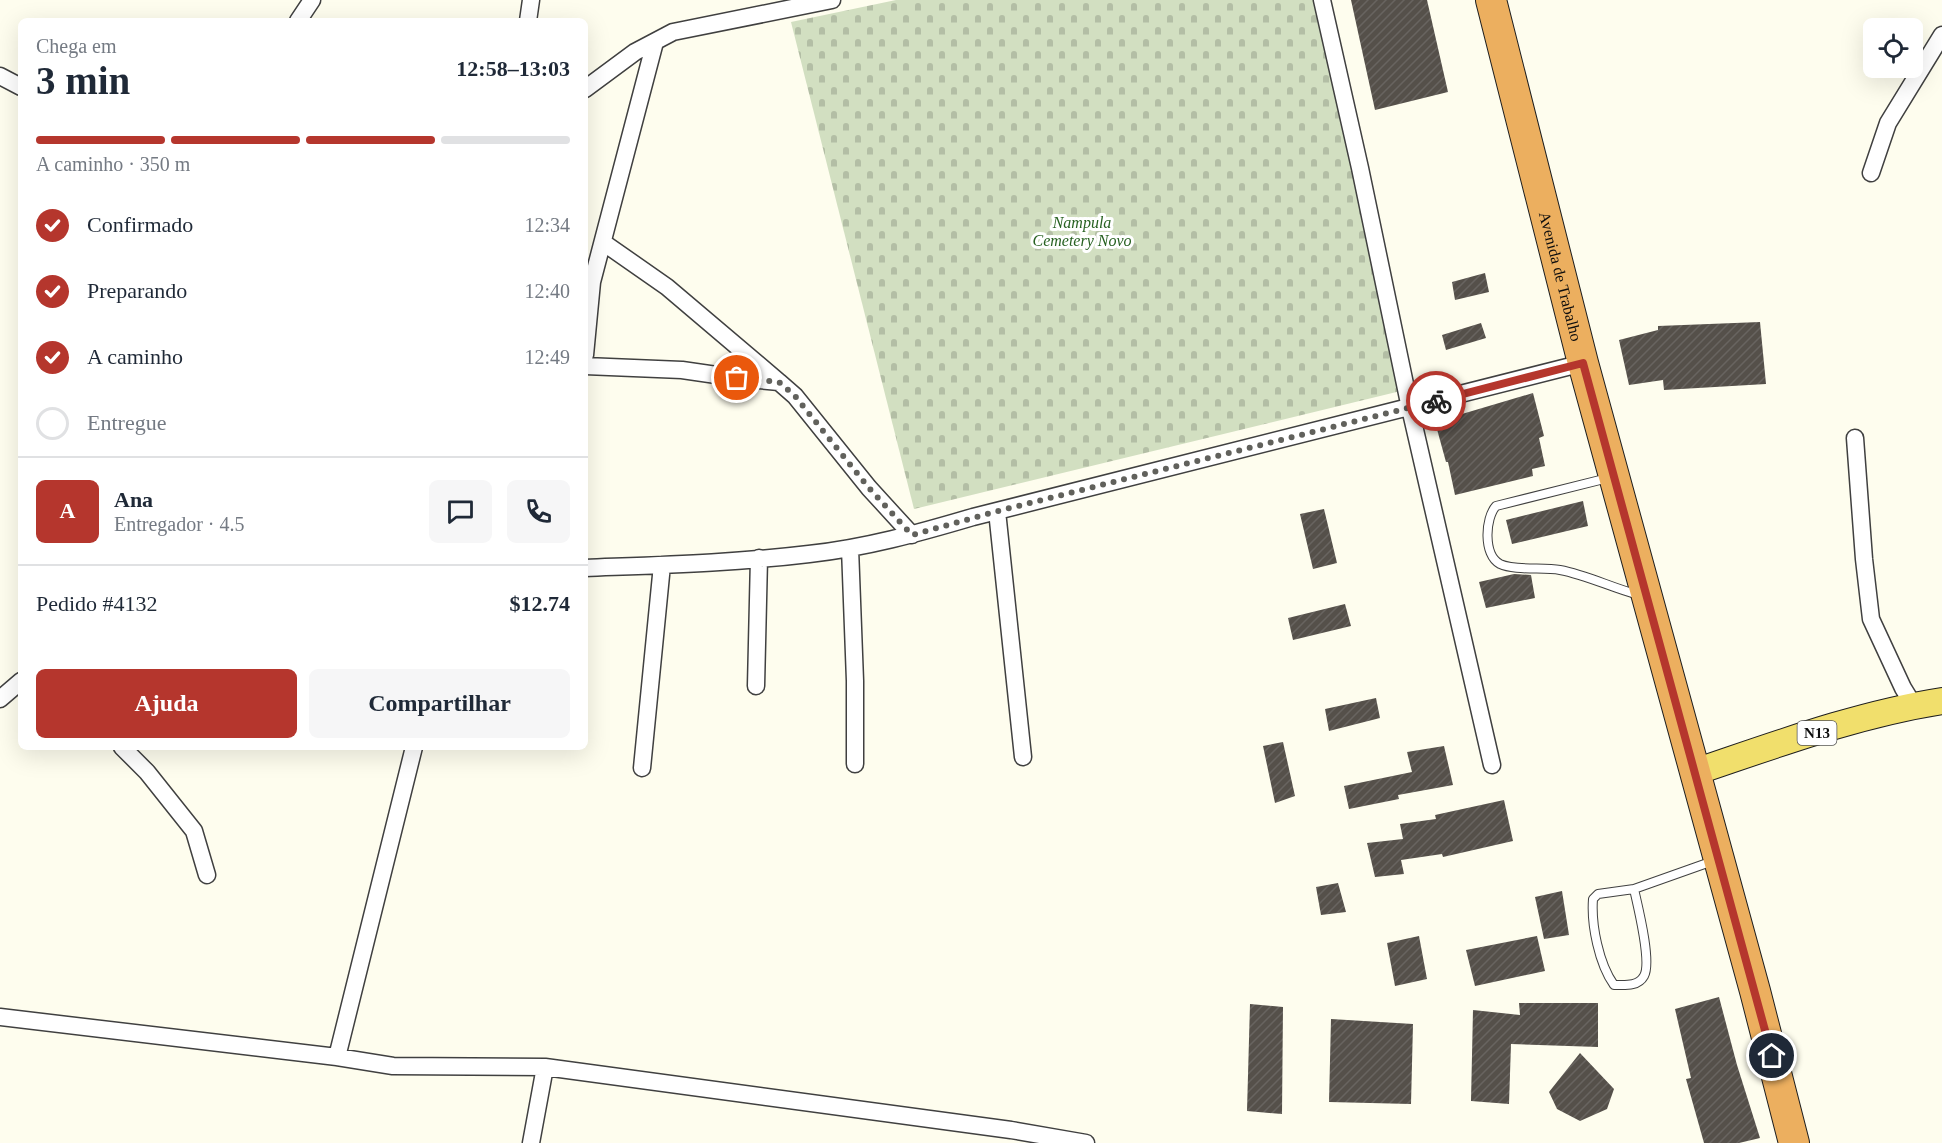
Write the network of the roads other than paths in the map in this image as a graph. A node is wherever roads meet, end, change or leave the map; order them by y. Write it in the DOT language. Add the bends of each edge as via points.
graph roads {
  1 [pos="312,0"];
  2 [pos="531,0"];
  3 [pos="832,0"];
  4 [pos="1322,0"];
  5 [pos="1491,0"];
  6 [pos="300,18"];
  7 [pos="528,18"];
  8 [pos="1942,35"];
  9 [pos="655,42"];
  10 [pos="0,76"];
  11 [pos="18,85"];
  12 [pos="588,87"];
  13 [pos="1871,173"];
  14 [pos="603,243"];
  15 [pos="588,324"];
  16 [pos="1583,363"];
  17 [pos="588,366"];
  18 [pos="779,382"];
  19 [pos="1410,408"];
  20 [pos="1855,438"];
  21 [pos="1614,476"];
  22 [pos="998,511"];
  23 [pos="912,535"];
  24 [pos="850,548"];
  25 [pos="759,558"];
  26 [pos="662,565"];
  27 [pos="588,568"];
  28 [pos="1648,597"];
  29 [pos="18,684"];
  30 [pos="756,686"];
  31 [pos="0,699"];
  32 [pos="1942,701"];
  33 [pos="1914,706"];
  34 [pos="125,750"];
  35 [pos="413,750"];
  36 [pos="1023,757"];
  37 [pos="855,764"];
  38 [pos="1492,765"];
  39 [pos="642,768"];
  40 [pos="1695,772"];
  41 [pos="1719,858"];
  42 [pos="207,875"];
  43 [pos="1634,889"];
  44 [pos="0,1017"];
  45 [pos="337,1056"];
  46 [pos="545,1066"];
  47 [pos="1010,1137"];
  48 [pos="531,1143"];
  49 [pos="1086,1143"];
  50 [pos="1794,1143"];
  1 -- 6 [label="street"];
  2 -- 7 [label="street"];
  3 -- 9 [label="street" via="673,32"];
  4 -- 19 [label="street"];
  5 -- 16 [label="highway, Avenida de Trabalho"];
  8 -- 13 [label="street" via="1888,123"];
  9 -- 12 [label="street"];
  9 -- 14 [label="street"];
  10 -- 11 [label="street"];
  14 -- 15 [label="street" via="592,282"];
  14 -- 18 [label="street" via="667,287"];
  16 -- 19 [label="street"];
  16 -- 21 [label="highway, Avenida de Trabalho"];
  17 -- 18 [label="street" via="682,370"];
  18 -- 23 [label="street"];
  19 -- 22 [label="street"];
  19 -- 38 [label="street"];
  20 -- 33 [label="street" via="1871,619"];
  21 -- 28 [label="highway, Avenida de Trabalho"];
  21 -- 28 [label="lane" via="1496,506 1487,527 1490,550 1493,558 1504,565 1559,570"];
  22 -- 23 [label="street"];
  22 -- 36 [label="street"];
  23 -- 24 [label="street"];
  24 -- 25 [label="street"];
  24 -- 37 [label="street"];
  25 -- 26 [label="street"];
  25 -- 30 [label="street"];
  26 -- 27 [label="street"];
  26 -- 39 [label="street"];
  28 -- 40 [label="highway, Avenida de Trabalho"];
  29 -- 31 [label="street"];
  32 -- 33 [label="main road, N13"];
  33 -- 40 [label="main road, N13"];
  34 -- 42 [label="street" via="194,831"];
  35 -- 45 [label="street"];
  40 -- 41 [label="highway, Avenida de Trabalho"];
  41 -- 43 [label="lane"];
  41 -- 50 [label="highway, Avenida de Trabalho"];
  43 -- 43 [label="lane" via="1647,962 1644,977 1630,986 1614,985 1605,972 1593,899 1598,894"];
  44 -- 45 [label="street"];
  45 -- 46 [label="street" via="393,1066"];
  46 -- 47 [label="street"];
  46 -- 48 [label="street"];
  47 -- 49 [label="street"];
}
